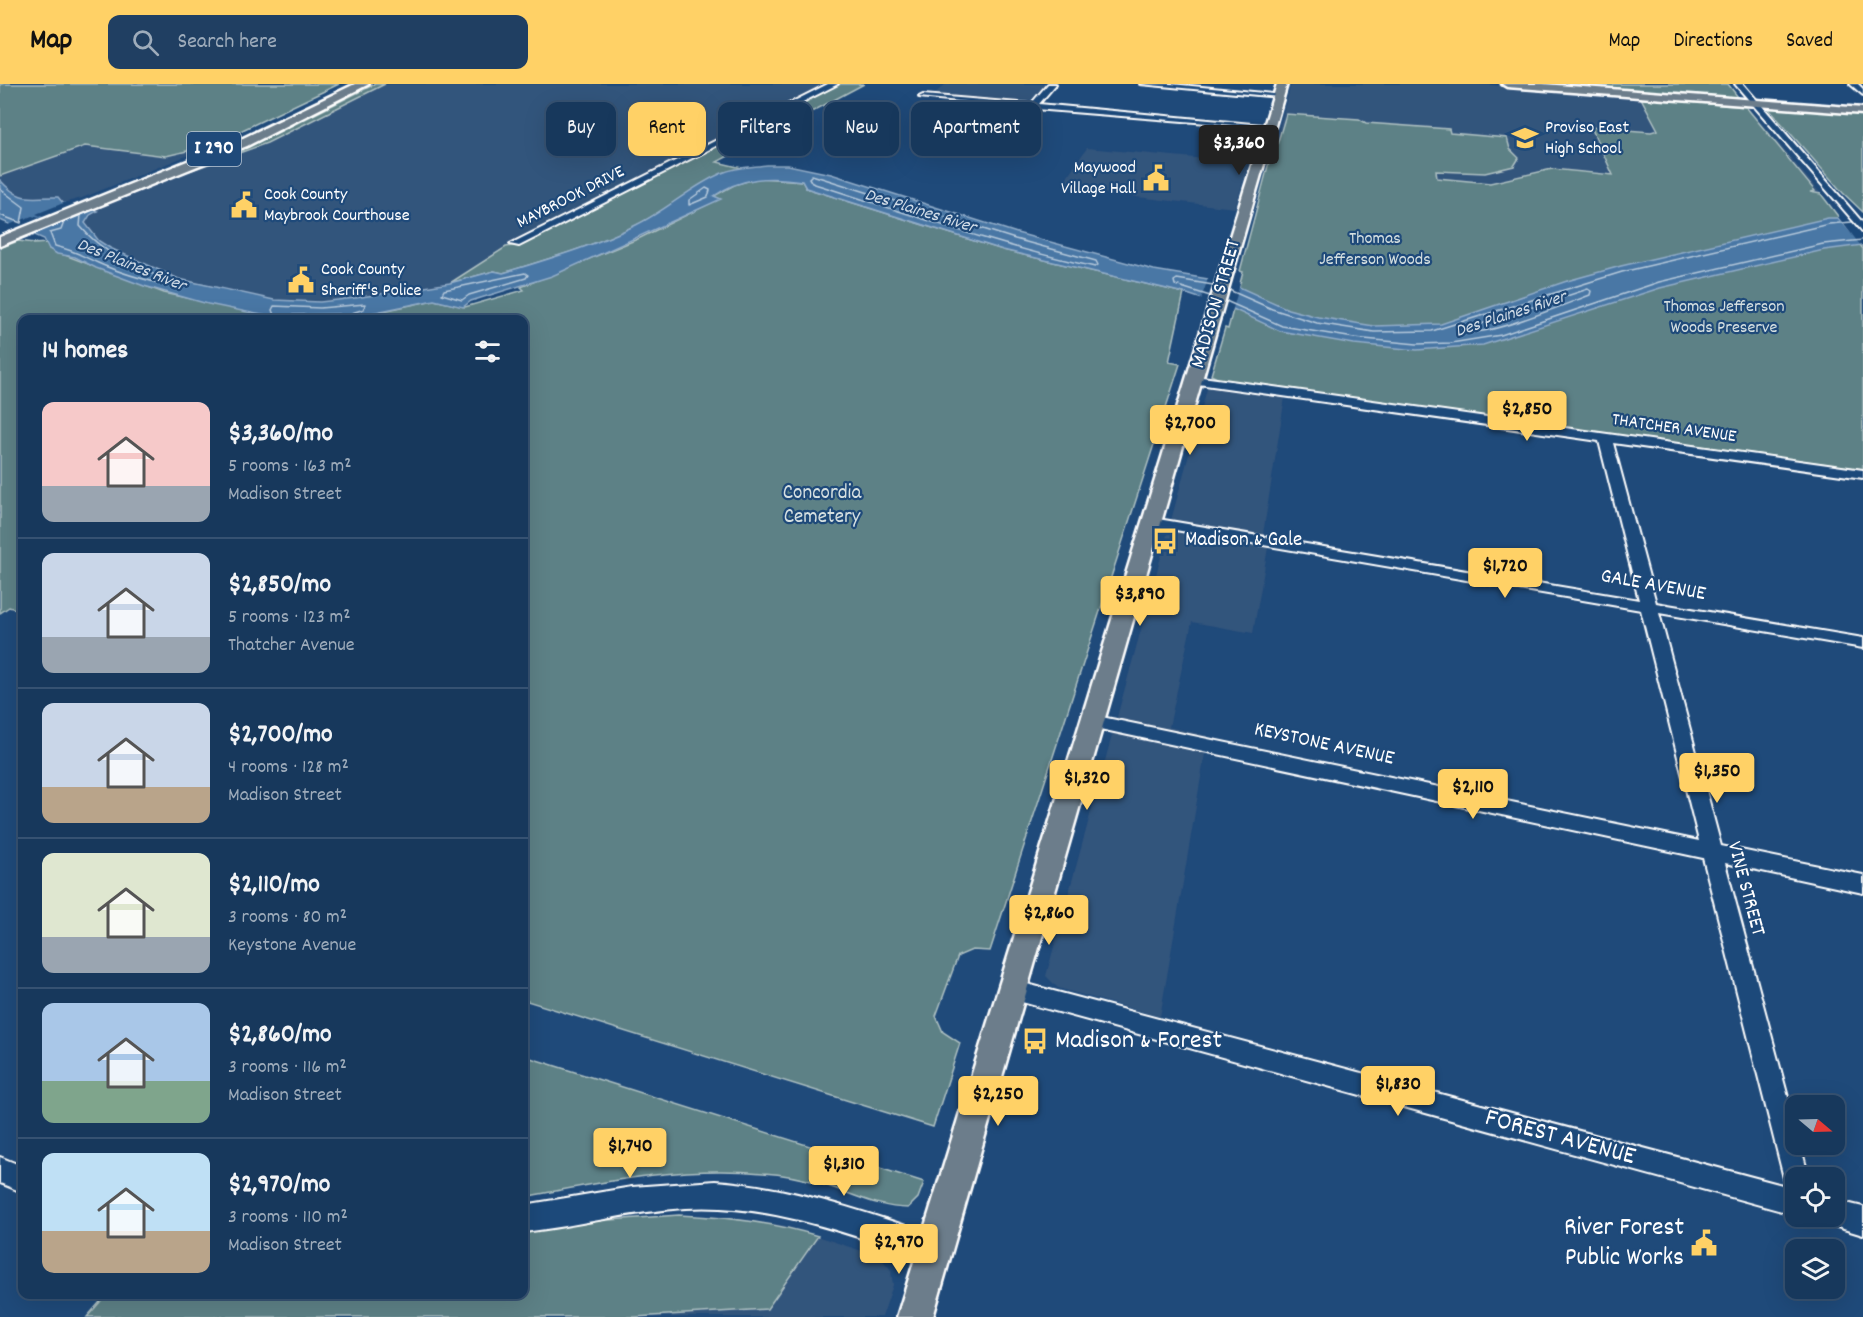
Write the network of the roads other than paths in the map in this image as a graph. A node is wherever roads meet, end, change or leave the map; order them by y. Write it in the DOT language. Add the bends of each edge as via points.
graph roads {
  1 [pos="834,84"];
  2 [pos="1052,84"];
  3 [pos="1143,84"];
  4 [pos="1508,84"];
  5 [pos="1739,84"];
  6 [pos="1854,84"];
  7 [pos="359,85"];
  8 [pos="1281,89"];
  9 [pos="931,90"];
  10 [pos="1863,93"];
  11 [pos="984,102"];
  12 [pos="1036,102"];
  13 [pos="1755,103"];
  14 [pos="1041,107"];
  15 [pos="1863,111"];
  16 [pos="1269,126"];
  17 [pos="1863,229"];
  18 [pos="3,238"];
  19 [pos="515,244"];
  20 [pos="1195,380"];
  21 [pos="1605,438"];
  22 [pos="1863,474"];
  23 [pos="1152,522"];
  24 [pos="1646,606"];
  25 [pos="1863,643"];
  26 [pos="1092,720"];
  27 [pos="1710,851"];
  28 [pos="1863,884"];
  29 [pos="1012,990"];
  30 [pos="1793,1167"];
  31 [pos="0,1170"];
  32 [pos="18,1177"];
  33 [pos="1785,1199"];
  34 [pos="1845,1216"];
  35 [pos="528,1219"];
  36 [pos="1863,1221"];
  37 [pos="935,1249"];
  38 [pos="915,1317"];
  1 -- 19 [label="street, MAYBROOK DRIVE"];
  2 -- 12 [label="street"];
  3 -- 8 [label="street"];
  4 -- 13 [label="main road"];
  5 -- 13 [label="street"];
  6 -- 10 [label="street"];
  7 -- 18 [label="highway, I 290" via="264,134"];
  8 -- 16 [label="main road, MADISON STREET"];
  9 -- 11 [label="street" via="923,97"];
  13 -- 15 [label="main road"];
  13 -- 17 [label="street"];
  14 -- 16 [label="street"];
  16 -- 20 [label="main road, MADISON STREET"];
  20 -- 21 [label="street, THATCHER AVENUE"];
  20 -- 23 [label="main road, MADISON STREET"];
  21 -- 22 [label="street, THATCHER AVENUE"];
  21 -- 24 [label="street, VINE STREET"];
  23 -- 24 [label="street, GALE AVENUE"];
  23 -- 26 [label="main road, MADISON STREET"];
  24 -- 25 [label="street, GALE AVENUE"];
  24 -- 27 [label="street, VINE STREET"];
  26 -- 27 [label="street, KEYSTONE AVENUE"];
  26 -- 29 [label="main road, MADISON STREET"];
  27 -- 28 [label="street, KEYSTONE AVENUE"];
  27 -- 30 [label="street, VINE STREET"];
  29 -- 33 [label="street, FOREST AVENUE"];
  29 -- 37 [label="main road, MADISON STREET"];
  31 -- 32 [label="street"];
  34 -- 36 [label="street"];
  35 -- 37 [label="street" via="676,1196 741,1196 821,1213"];
  37 -- 38 [label="main road, MADISON STREET"];
}
